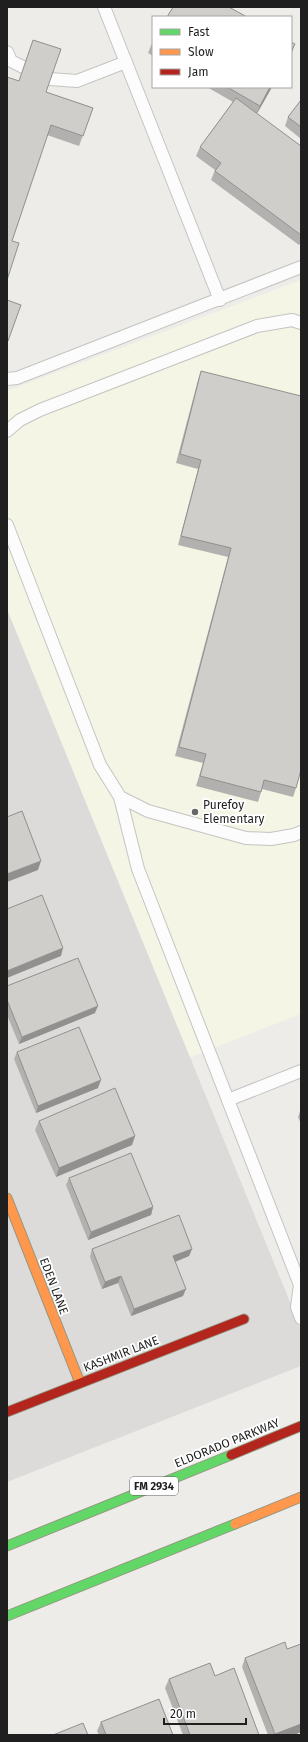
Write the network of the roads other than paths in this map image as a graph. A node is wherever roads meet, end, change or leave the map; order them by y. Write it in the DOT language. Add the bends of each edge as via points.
graph roads {
  1 [pos="104,7"];
  2 [pos="7,52"];
  3 [pos="126,62"];
  4 [pos="23,67"];
  5 [pos="50,79"];
  6 [pos="301,267"];
  7 [pos="220,300"];
  8 [pos="301,323"];
  9 [pos="7,379"];
  10 [pos="7,431"];
  11 [pos="7,525"];
  12 [pos="120,796"];
  13 [pos="301,832"];
  14 [pos="301,1071"];
  15 [pos="228,1100"];
  16 [pos="7,1198"];
  17 [pos="301,1285"];
  18 [pos="244,1318"];
  19 [pos="301,1318"];
  20 [pos="80,1383"];
  21 [pos="7,1412"];
  22 [pos="301,1426"];
  23 [pos="301,1497"];
  24 [pos="7,1546"];
  25 [pos="7,1616"];
  1 -- 3 [label="lane"];
  2 -- 4 [label="lane" via="12,61"];
  3 -- 5 [label="lane" via="77,81"];
  3 -- 7 [label="lane"];
  6 -- 7 [label="lane"];
  7 -- 9 [label="lane" via="17,378"];
  8 -- 10 [label="lane" via="292,320 257,326 40,410 20,420"];
  11 -- 12 [label="lane" via="100,765"];
  12 -- 13 [label="lane" via="148,811 246,838 271,839"];
  12 -- 15 [label="lane" via="138,869"];
  14 -- 15 [label="lane"];
  15 -- 17 [label="lane"];
  16 -- 20 [label="main road, EDEN LANE"];
  17 -- 19 [label="lane" via="297,1307"];
  18 -- 20 [label="main road, KASHMIR LANE"];
  20 -- 21 [label="main road, KASHMIR LANE"];
  22 -- 24 [label="main road, ELDORADO PARKWAY / FM 2934"];
  23 -- 25 [label="main road"];
}
